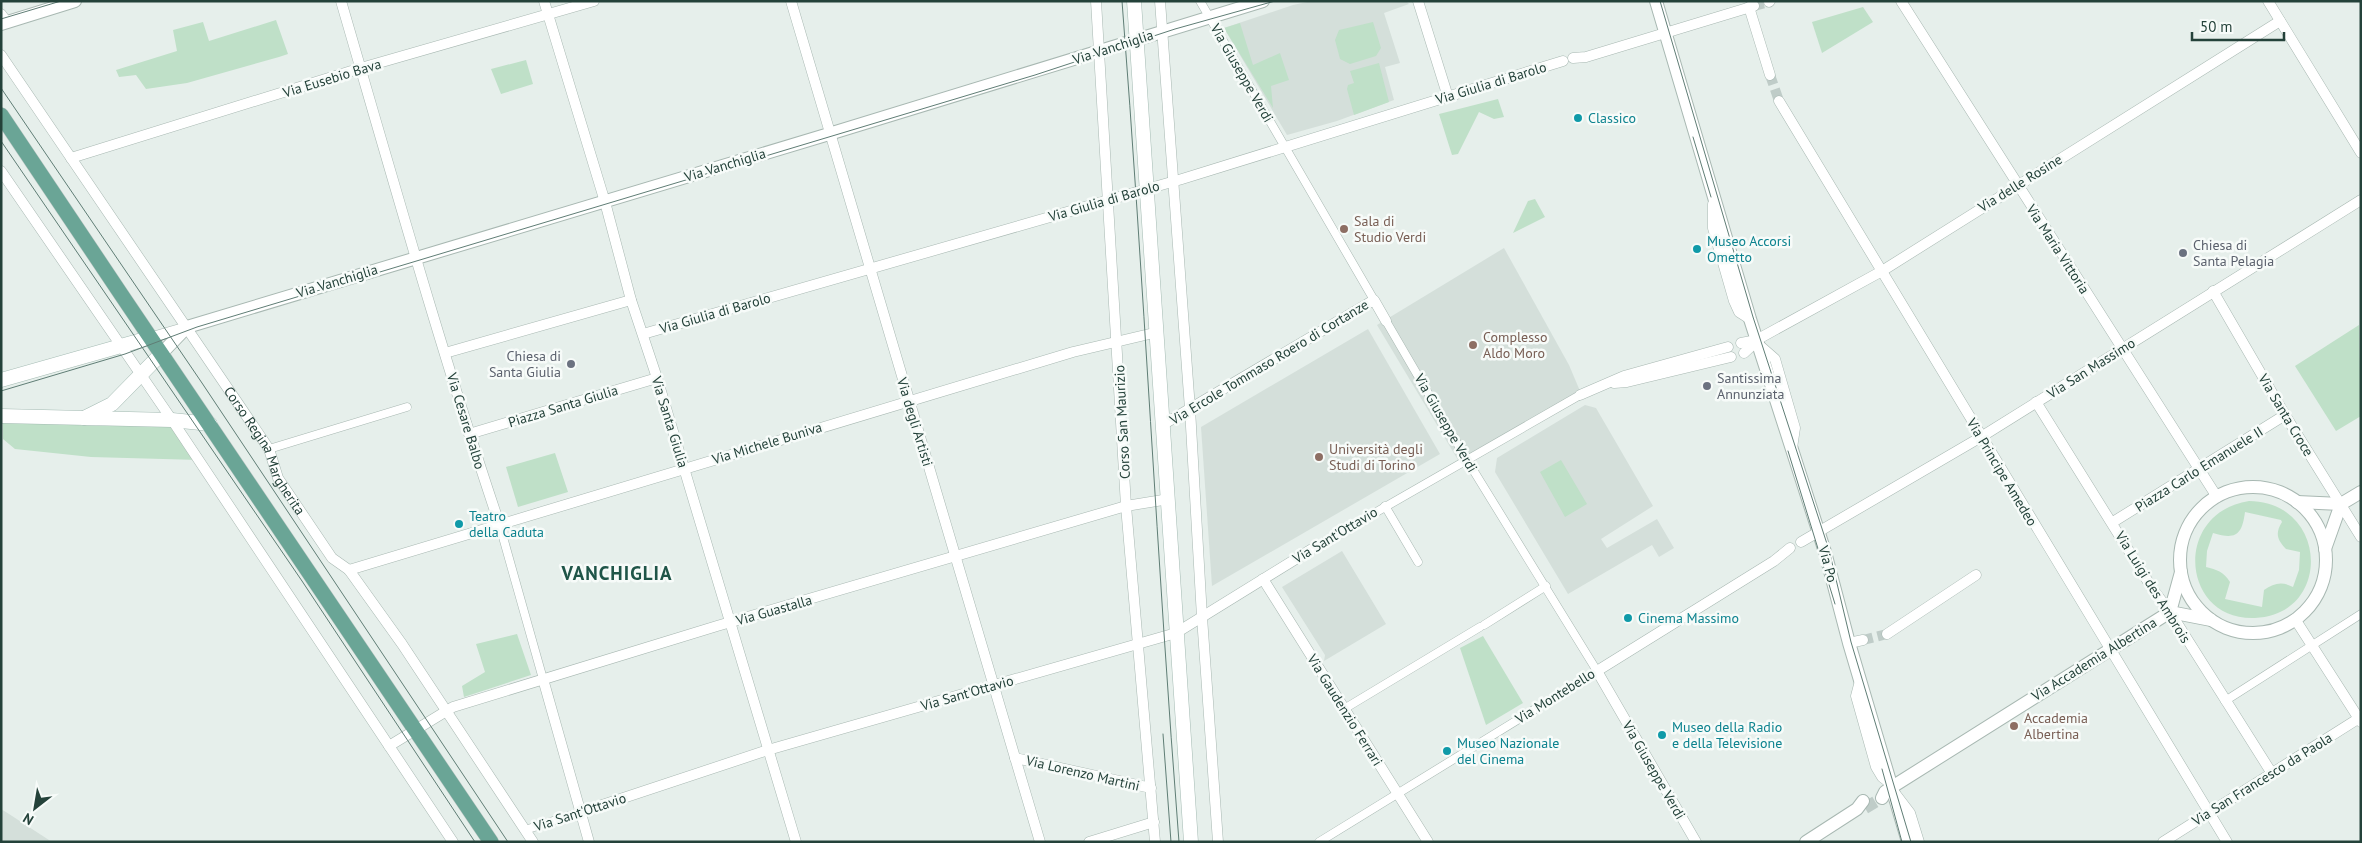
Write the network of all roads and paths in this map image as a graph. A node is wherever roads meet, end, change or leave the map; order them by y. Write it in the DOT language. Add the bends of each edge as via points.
graph roads {
  1 [pos="75,1"];
  2 [pos="341,1"];
  3 [pos="544,1"];
  4 [pos="594,1"];
  5 [pos="791,1"];
  6 [pos="1096,1"];
  7 [pos="1134,1"];
  8 [pos="1160,1"];
  9 [pos="1200,1"];
  10 [pos="1263,1"];
  11 [pos="1418,1"];
  12 [pos="1656,1"];
  13 [pos="1901,1"];
  14 [pos="2268,1"];
  15 [pos="548,15"];
  16 [pos="1210,16"];
  17 [pos="3,20"];
  18 [pos="2280,21"];
  19 [pos="1162,30"];
  20 [pos="1665,32"];
  21 [pos="1138,39"];
  22 [pos="1099,52"];
  23 [pos="1,55"];
  24 [pos="1573,58"];
  25 [pos="1562,61"];
  26 [pos="361,68"];
  27 [pos="1770,75"];
  28 [pos="1448,97"];
  29 [pos="1780,101"];
  30 [pos="1,115"];
  31 [pos="829,134"];
  32 [pos="1286,148"];
  33 [pos="2361,153"];
  34 [pos="71,158"];
  35 [pos="2,173"];
  36 [pos="1172,181"];
  37 [pos="2018,185"];
  38 [pos="1148,189"];
  39 [pos="1108,200"];
  40 [pos="2361,200"];
  41 [pos="605,202"];
  42 [pos="416,258"];
  43 [pos="869,268"];
  44 [pos="1882,270"];
  45 [pos="2213,291"];
  46 [pos="631,300"];
  47 [pos="1374,300"];
  48 [pos="1386,321"];
  49 [pos="187,326"];
  50 [pos="1158,332"];
  51 [pos="643,334"];
  52 [pos="149,338"];
  53 [pos="1118,340"];
  54 [pos="1758,342"];
  55 [pos="1741,343"];
  56 [pos="120,346"];
  57 [pos="2122,348"];
  58 [pos="1730,352"];
  59 [pos="161,354"];
  60 [pos="446,354"];
  61 [pos="1744,354"];
  62 [pos="141,376"];
  63 [pos="657,378"];
  64 [pos="1,380"];
  65 [pos="1580,395"];
  66 [pos="908,401"];
  67 [pos="2036,402"];
  68 [pos="407,407"];
  69 [pos="1190,409"];
  70 [pos="2285,415"];
  71 [pos="1,416"];
  72 [pos="82,419"];
  73 [pos="172,420"];
  74 [pos="210,424"];
  75 [pos="1164,424"];
  76 [pos="469,434"];
  77 [pos="1981,437"];
  78 [pos="268,449"];
  79 [pos="1467,460"];
  80 [pos="684,468"];
  81 [pos="2200,468"];
  82 [pos="2361,492"];
  83 [pos="2216,497"];
  84 [pos="1169,499"];
  85 [pos="2297,502"];
  86 [pos="2341,504"];
  87 [pos="1126,506"];
  88 [pos="1384,506"];
  89 [pos="2113,522"];
  90 [pos="499,523"];
  91 [pos="1819,532"];
  92 [pos="2361,537"];
  93 [pos="1801,542"];
  94 [pos="1790,548"];
  95 [pos="1312,549"];
  96 [pos="2325,549"];
  97 [pos="956,556"];
  98 [pos="1418,562"];
  99 [pos="349,570"];
  100 [pos="2181,570"];
  101 [pos="1976,575"];
  102 [pos="1263,579"];
  103 [pos="1546,586"];
  104 [pos="2170,612"];
  105 [pos="2361,614"];
  106 [pos="1202,617"];
  107 [pos="2295,619"];
  108 [pos="2214,621"];
  109 [pos="730,622"];
  110 [pos="1176,633"];
  111 [pos="1887,634"];
  112 [pos="1863,640"];
  113 [pos="1138,643"];
  114 [pos="1849,643"];
  115 [pos="2313,646"];
  116 [pos="2110,650"];
  117 [pos="1597,671"];
  118 [pos="543,679"];
  119 [pos="993,686"];
  120 [pos="2225,701"];
  121 [pos="1344,709"];
  122 [pos="446,710"];
  123 [pos="2360,719"];
  124 [pos="415,729"];
  125 [pos="389,746"];
  126 [pos="768,750"];
  127 [pos="1015,758"];
  128 [pos="2271,772"];
  129 [pos="1152,788"];
  130 [pos="1887,791"];
  131 [pos="1398,793"];
  132 [pos="1862,806"];
  133 [pos="2209,811"];
  134 [pos="581,812"];
  135 [pos="1154,822"];
  136 [pos="525,830"];
  137 [pos="453,842"];
  138 [pos="490,842"];
  139 [pos="533,842"];
  140 [pos="589,842"];
  141 [pos="796,842"];
  142 [pos="1040,842"];
  143 [pos="1089,842"];
  144 [pos="1155,842"];
  145 [pos="1191,842"];
  146 [pos="1218,842"];
  147 [pos="1319,842"];
  148 [pos="1428,842"];
  149 [pos="1696,842"];
  150 [pos="1806,842"];
  151 [pos="1908,842"];
  152 [pos="1919,842"];
  153 [pos="2163,842"];
  154 [pos="2227,842"];
  1 -- 17 [label="street"];
  2 -- 26 [label="street, Via Cesare Balbo"];
  3 -- 15 [label="street, Via Santa Giulia"];
  4 -- 15 [label="street, Via Eusebio Bava"];
  5 -- 31 [label="street, Via degli Artisti"];
  6 -- 22 [label="street, Corso San Maurizio"];
  7 -- 21 [label="main road"];
  8 -- 19 [label="street"];
  9 -- 16 [label="street, Via Giuseppe Verdi"];
  10 -- 16 [label="street, Via Vanchiglia"];
  11 -- 28 [label="street"];
  12 -- 20 [label="street, Via Po"];
  13 -- 37 [label="street, Via Maria Vittoria"];
  14 -- 18 [label="street"];
  15 -- 26 [label="street, Via Eusebio Bava"];
  15 -- 41 [label="street, Via Santa Giulia"];
  16 -- 19 [label="street, Via Vanchiglia"];
  16 -- 32 [label="street, Via Giuseppe Verdi"];
  18 -- 33 [label="street"];
  18 -- 37 [label="street, Via delle Rosine"];
  19 -- 21 [label="street, Via Vanchiglia"];
  19 -- 36 [label="street"];
  20 -- 24 [label="street"];
  20 -- 27 [label="street" via="1752,7"];
  20 -- 54 [label="street, Via Po"];
  21 -- 22 [label="street, Via Vanchiglia"];
  21 -- 38 [label="main road"];
  22 -- 31 [label="street, Via Vanchiglia"];
  22 -- 39 [label="street, Corso San Maurizio"];
  23 -- 34 [label="street, Corso Regina Margherita"];
  25 -- 28 [label="street, Via Giulia di Barolo"];
  26 -- 34 [label="street, Via Eusebio Bava"];
  26 -- 42 [label="street, Via Cesare Balbo"];
  28 -- 32 [label="street, Via Giulia di Barolo"];
  29 -- 44 [label="street, Via Principe Amedeo"];
  30 -- 52 [label="main road, Corso Regina Margherita"];
  31 -- 41 [label="street, Via Vanchiglia"];
  31 -- 43 [label="street, Via degli Artisti"];
  32 -- 36 [label="street, Via Giulia di Barolo"];
  32 -- 47 [label="street, Via Giuseppe Verdi"];
  34 -- 49 [label="street, Corso Regina Margherita"];
  35 -- 56 [label="street"];
  36 -- 38 [label="street, Via Giulia di Barolo"];
  36 -- 69 [label="street"];
  37 -- 44 [label="street, Via delle Rosine"];
  37 -- 57 [label="street, Via Maria Vittoria"];
  38 -- 39 [label="street, Via Giulia di Barolo"];
  38 -- 50 [label="main road"];
  39 -- 43 [label="street, Via Giulia di Barolo"];
  39 -- 53 [label="street, Corso San Maurizio"];
  40 -- 45 [label="street, Via San Massimo"];
  41 -- 42 [label="street, Via Vanchiglia"];
  41 -- 46 [label="street, Via Santa Giulia"];
  42 -- 49 [label="street, Via Vanchiglia"];
  42 -- 60 [label="street, Via Cesare Balbo"];
  43 -- 51 [label="street, Via Giulia di Barolo"];
  43 -- 66 [label="street, Via degli Artisti"];
  44 -- 54 [label="street, Via delle Rosine"];
  44 -- 77 [label="street, Via Principe Amedeo"];
  45 -- 57 [label="street, Via San Massimo"];
  45 -- 70 [label="street, Via Santa Croce"];
  46 -- 51 [label="street, Via Santa Giulia"];
  46 -- 60 [label="street"];
  47 -- 48 [label="street, Via Giuseppe Verdi"];
  47 -- 69 [label="street, Via Ercole Tommaso Roero di Cortanze"];
  48 -- 79 [label="street, Via Giuseppe Verdi"];
  49 -- 52 [label="street"];
  49 -- 59 [label="street"];
  49 -- 78 [label="street, Corso Regina Margherita"];
  50 -- 53 [label="street, Via Michele Buniva"];
  50 -- 75 [label="main road"];
  51 -- 63 [label="street, Via Santa Giulia"];
  52 -- 56 [label="main road"];
  52 -- 59 [label="main road, Corso Regina Margherita"];
  53 -- 66 [label="street, Via Michele Buniva"];
  53 -- 87 [label="street, Corso San Maurizio"];
  54 -- 55 [label="street"];
  54 -- 61 [label="street"];
  54 -- 91 [label="street, Via Po"];
  56 -- 62 [label="street"];
  56 -- 64 [label="main road"];
  57 -- 67 [label="street, Via San Massimo"];
  57 -- 81 [label="street, Via Maria Vittoria"];
  58 -- 65 [label="street, Via Sant'Ottavio" via="1627,382 1608,384"];
  59 -- 62 [label="main road"];
  59 -- 74 [label="main road, Corso Regina Margherita"];
  60 -- 76 [label="street, Via Cesare Balbo"];
  62 -- 72 [label="main road" via="112,404"];
  62 -- 73 [label="street"];
  63 -- 76 [label="street, Piazza Santa Giulia"];
  63 -- 80 [label="street, Via Santa Giulia"];
  65 -- 79 [label="street, Via Sant'Ottavio"];
  66 -- 80 [label="street, Via Michele Buniva"];
  66 -- 97 [label="street, Via degli Artisti"];
  67 -- 77 [label="street, Via San Massimo"];
  67 -- 89 [label="street, Via Luigi des Ambrois"];
  68 -- 78 [label="street"];
  69 -- 75 [label="street, Via Ercole Tommaso Roero di Cortanze"];
  69 -- 106 [label="street"];
  70 -- 81 [label="street, Piazza Carlo Emanuele II"];
  70 -- 86 [label="street, Via Santa Croce"];
  71 -- 72 [label="main road"];
  72 -- 73 [label="main road"];
  73 -- 74 [label="main road"];
  73 -- 125 [label="street"];
  74 -- 124 [label="main road, Corso Regina Margherita"];
  75 -- 84 [label="main road"];
  76 -- 90 [label="street, Via Cesare Balbo"];
  77 -- 91 [label="street, Via San Massimo"];
  77 -- 116 [label="street, Via Principe Amedeo"];
  78 -- 99 [label="street, Corso Regina Margherita" via="278,478 332,558"];
  79 -- 88 [label="street, Via Sant'Ottavio"];
  79 -- 103 [label="street, Via Giuseppe Verdi"];
  80 -- 90 [label="street, Via Michele Buniva"];
  80 -- 109 [label="street, Via Santa Giulia"];
  81 -- 83 [label="street, Via Maria Vittoria"];
  81 -- 89 [label="street, Piazza Carlo Emanuele II"];
  82 -- 86 [label="street"];
  83 -- 85 [label="street" via="2239,488 2258,487 2278,491"];
  83 -- 100 [label="street" via="2197,512 2186,530"];
  84 -- 87 [label="street, Via Guastalla"];
  84 -- 110 [label="main road"];
  85 -- 86 [label="street"];
  85 -- 96 [label="street" via="2316,523"];
  86 -- 92 [label="street, Via Santa Croce"];
  86 -- 96 [label="street"];
  87 -- 97 [label="street, Via Guastalla"];
  87 -- 113 [label="street, Corso San Maurizio"];
  88 -- 95 [label="street, Via Sant'Ottavio"];
  88 -- 98 [label="street, Via Sant'Ottavio"];
  89 -- 104 [label="street, Via Luigi des Ambrois"];
  90 -- 99 [label="street, Via Michele Buniva"];
  90 -- 118 [label="street, Via Cesare Balbo"];
  91 -- 93 [label="street"];
  91 -- 114 [label="street, Via Po"];
  94 -- 117 [label="street, Via Montebello"];
  95 -- 102 [label="street, Via Sant'Ottavio"];
  96 -- 107 [label="street" via="2325,570 2320,587 2312,603"];
  97 -- 109 [label="street, Via Guastalla"];
  97 -- 119 [label="street, Via degli Artisti"];
  99 -- 122 [label="street, Corso Regina Margherita"];
  100 -- 104 [label="street, Via Accademia Albertina"];
  100 -- 108 [label="street" via="2193,600"];
  101 -- 111 [label="street"];
  102 -- 106 [label="street, Via Sant'Ottavio"];
  102 -- 121 [label="street, Via Gaudenzio Ferrari"];
  103 -- 117 [label="street, Via Giuseppe Verdi"];
  103 -- 121 [label="street"];
  104 -- 108 [label="street, Via Accademia Albertina"];
  104 -- 116 [label="street, Via Accademia Albertina"];
  104 -- 120 [label="street, Via Luigi des Ambrois"];
  105 -- 115 [label="street"];
  106 -- 110 [label="street, Via Sant'Ottavio"];
  106 -- 146 [label="street"];
  107 -- 108 [label="street" via="2260,632 2240,631"];
  107 -- 115 [label="street"];
  109 -- 118 [label="street, Via Guastalla"];
  109 -- 126 [label="street, Via Santa Giulia"];
  110 -- 113 [label="street, Via Sant'Ottavio"];
  110 -- 145 [label="main road"];
  112 -- 114 [label="street"];
  113 -- 119 [label="street, Via Sant'Ottavio"];
  113 -- 129 [label="street, Corso San Maurizio"];
  114 -- 130 [label="street, Via Po"];
  115 -- 120 [label="street"];
  115 -- 123 [label="street"];
  116 -- 130 [label="street, Via Accademia Albertina"];
  116 -- 133 [label="street, Via Principe Amedeo"];
  117 -- 131 [label="street, Via Montebello"];
  117 -- 149 [label="street, Via Giuseppe Verdi"];
  118 -- 122 [label="street, Via Guastalla"];
  118 -- 134 [label="street, Via Cesare Balbo"];
  119 -- 126 [label="street, Via Sant'Ottavio"];
  119 -- 127 [label="street, Via degli Artisti"];
  120 -- 128 [label="street, Via Luigi des Ambrois"];
  121 -- 131 [label="street, Via Gaudenzio Ferrari"];
  122 -- 124 [label="street, Via Guastalla"];
  122 -- 136 [label="street, Corso Regina Margherita"];
  123 -- 128 [label="street, Via San Francesco da Paola"];
  124 -- 125 [label="street, Via Guastalla"];
  124 -- 138 [label="main road, Corso Regina Margherita"];
  125 -- 137 [label="street"];
  126 -- 134 [label="street, Via Sant'Ottavio"];
  126 -- 141 [label="street, Via Santa Giulia"];
  127 -- 129 [label="street, Via Lorenzo Martini"];
  127 -- 142 [label="street, Via degli Artisti"];
  128 -- 133 [label="street, Via San Francesco da Paola"];
  129 -- 135 [label="street, Corso San Maurizio"];
  130 -- 151 [label="street, Via Po"];
  130 -- 152 [label="street, Via Po" via="1908,809"];
  131 -- 147 [label="street, Via Montebello"];
  131 -- 148 [label="street, Via Gaudenzio Ferrari"];
  132 -- 150 [label="street"];
  133 -- 153 [label="street, Via San Francesco da Paola"];
  133 -- 154 [label="street, Via Principe Amedeo"];
  134 -- 136 [label="street, Via Sant'Ottavio"];
  134 -- 140 [label="street, Via Cesare Balbo"];
  135 -- 143 [label="street"];
  135 -- 144 [label="street, Corso San Maurizio"];
  136 -- 139 [label="street, Corso Regina Margherita"];
}
